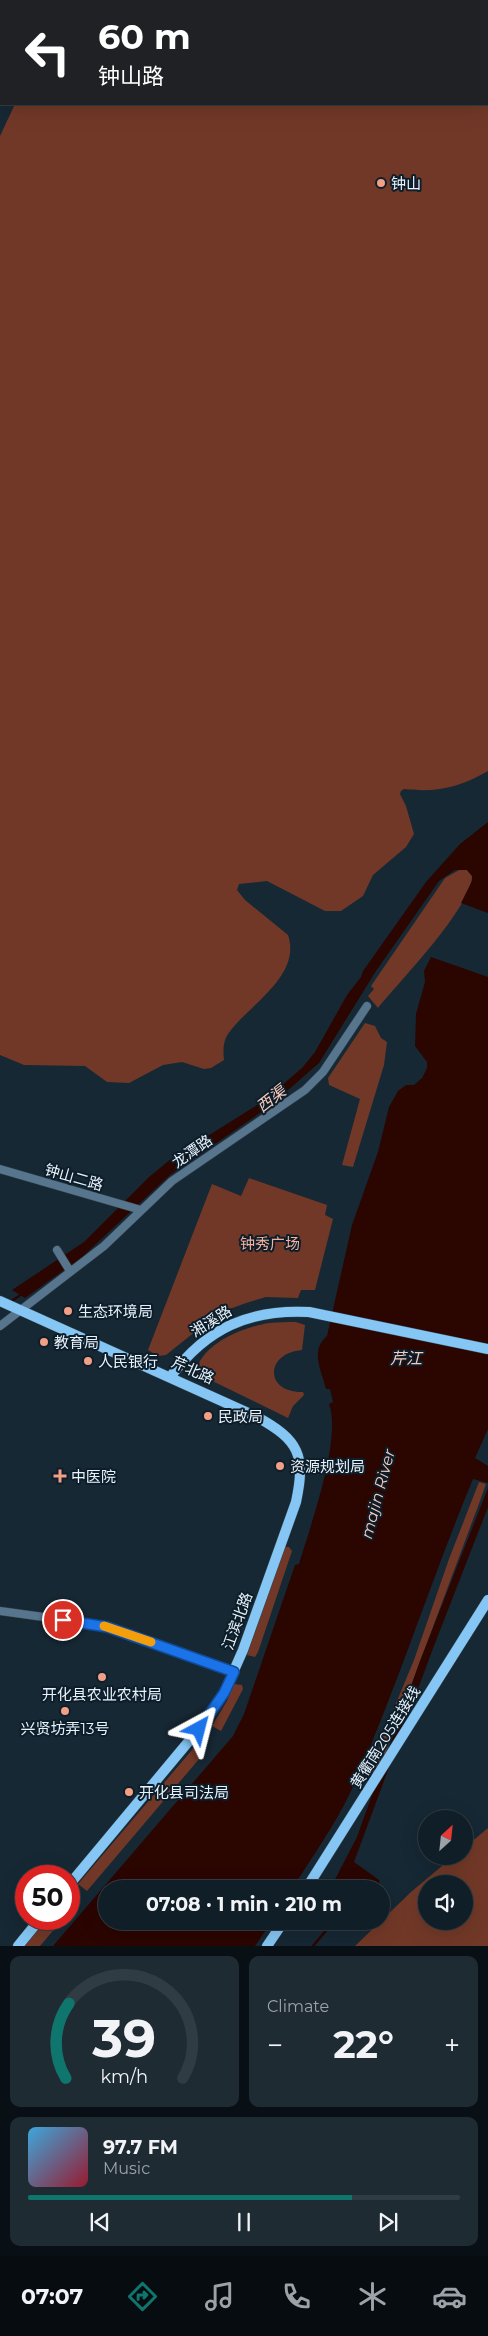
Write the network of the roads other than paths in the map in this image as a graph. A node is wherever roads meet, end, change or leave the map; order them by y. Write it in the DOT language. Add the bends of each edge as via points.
graph roads {
  1 [pos="367,1006"];
  2 [pos="0,1170"];
  3 [pos="141,1210"];
  4 [pos="57,1250"];
  5 [pos="70,1271"];
  6 [pos="0,1301"];
  7 [pos="22,1310"];
  8 [pos="0,1326"];
  9 [pos="488,1349"];
  10 [pos="171,1376"];
  11 [pos="288,1437"];
  12 [pos="488,1600"];
  13 [pos="0,1611"];
  14 [pos="234,1672"];
  15 [pos="80,1872"];
  16 [pos="312,1880"];
  17 [pos="31,1930"];
  18 [pos="278,1930"];
  19 [pos="18,1946"];
  20 [pos="267,1946"];
  1 -- 3 [label="street, 龙潭路" via="323,1072 305,1090 172,1181"];
  2 -- 3 [label="street, 钟山二路"];
  3 -- 5 [label="street, 龙潭路" via="104,1246"];
  4 -- 5 [label="street"];
  5 -- 7 [label="street, 龙潭路"];
  6 -- 7 [label="main road, 芹北路"];
  7 -- 8 [label="street, 龙潭路"];
  7 -- 10 [label="main road, 芹北路"];
  9 -- 10 [label="main road, 湘溪路" via="309,1312 290,1311 245,1318 224,1327 195,1349"];
  10 -- 11 [label="main road, 芹北路" via="257,1417"];
  11 -- 14 [label="main road, 江滨北路" via="300,1462 296,1502"];
  12 -- 16 [label="main road, 黄衢南205连接线"];
  13 -- 14 [label="street" via="100,1625"];
  14 -- 15 [label="main road, 江滨北路" via="213,1711"];
  17 -- 19 [label="main road"];
  18 -- 20 [label="main road"];
}
